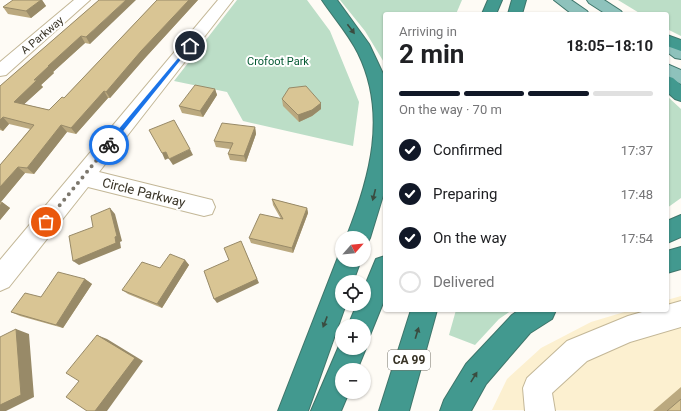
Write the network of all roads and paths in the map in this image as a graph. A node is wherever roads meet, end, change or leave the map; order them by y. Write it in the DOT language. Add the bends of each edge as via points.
graph roads {
  1 [pos="84,0"];
  2 [pos="226,0"];
  3 [pos="329,0"];
  4 [pos="495,0"];
  5 [pos="519,0"];
  6 [pos="594,0"];
  7 [pos="564,2"];
  8 [pos="490,12"];
  9 [pos="516,12"];
  10 [pos="579,12"];
  11 [pos="613,12"];
  12 [pos="669,41"];
  13 [pos="681,46"];
  14 [pos="669,47"];
  15 [pos="681,54"];
  16 [pos="669,70"];
  17 [pos="0,71"];
  18 [pos="681,78"];
  19 [pos="669,84"];
  20 [pos="681,95"];
  21 [pos="383,108"];
  22 [pos="383,150"];
  23 [pos="83,177"];
  24 [pos="204,207"];
  25 [pos="681,225"];
  26 [pos="361,231"];
  27 [pos="669,232"];
  28 [pos="681,258"];
  29 [pos="669,261"];
  30 [pos="347,267"];
  31 [pos="383,272"];
  32 [pos="0,279"];
  33 [pos="423,312"];
  34 [pos="540,312"];
  35 [pos="681,314"];
  36 [pos="364,319"];
  37 [pos="335,388"];
  38 [pos="293,411"];
  39 [pos="326,411"];
  40 [pos="394,411"];
  41 [pos="456,411"];
  42 [pos="540,411"];
  1 -- 17 [label="street, A Parkway"];
  2 -- 23 [label="street, Circle Parkway"];
  3 -- 21 [label="highway, one-way" via="355,34 370,61"];
  4 -- 8 [label="highway"];
  5 -- 9 [label="highway"];
  6 -- 11 [label="main road"];
  7 -- 10 [label="main road"];
  12 -- 13 [label="highway"];
  14 -- 15 [label="main road"];
  16 -- 18 [label="main road"];
  19 -- 20 [label="highway"];
  22 -- 26 [label="highway, one-way" via="382,164 372,201"];
  23 -- 24 [label="street, Circle Parkway"];
  23 -- 32 [label="street, Circle Parkway"];
  25 -- 27 [label="highway"];
  28 -- 29 [label="highway"];
  30 -- 38 [label="highway, one-way"];
  31 -- 36 [label="highway"];
  40 -- 33 [label="highway, CA 99, one-way"];
  41 -- 34 [label="highway, one-way" via="476,374 520,324"];
  35 -- 42 [label="street" via="628,329 577,351 537,388"];
  37 -- 39 [label="highway"];
}
